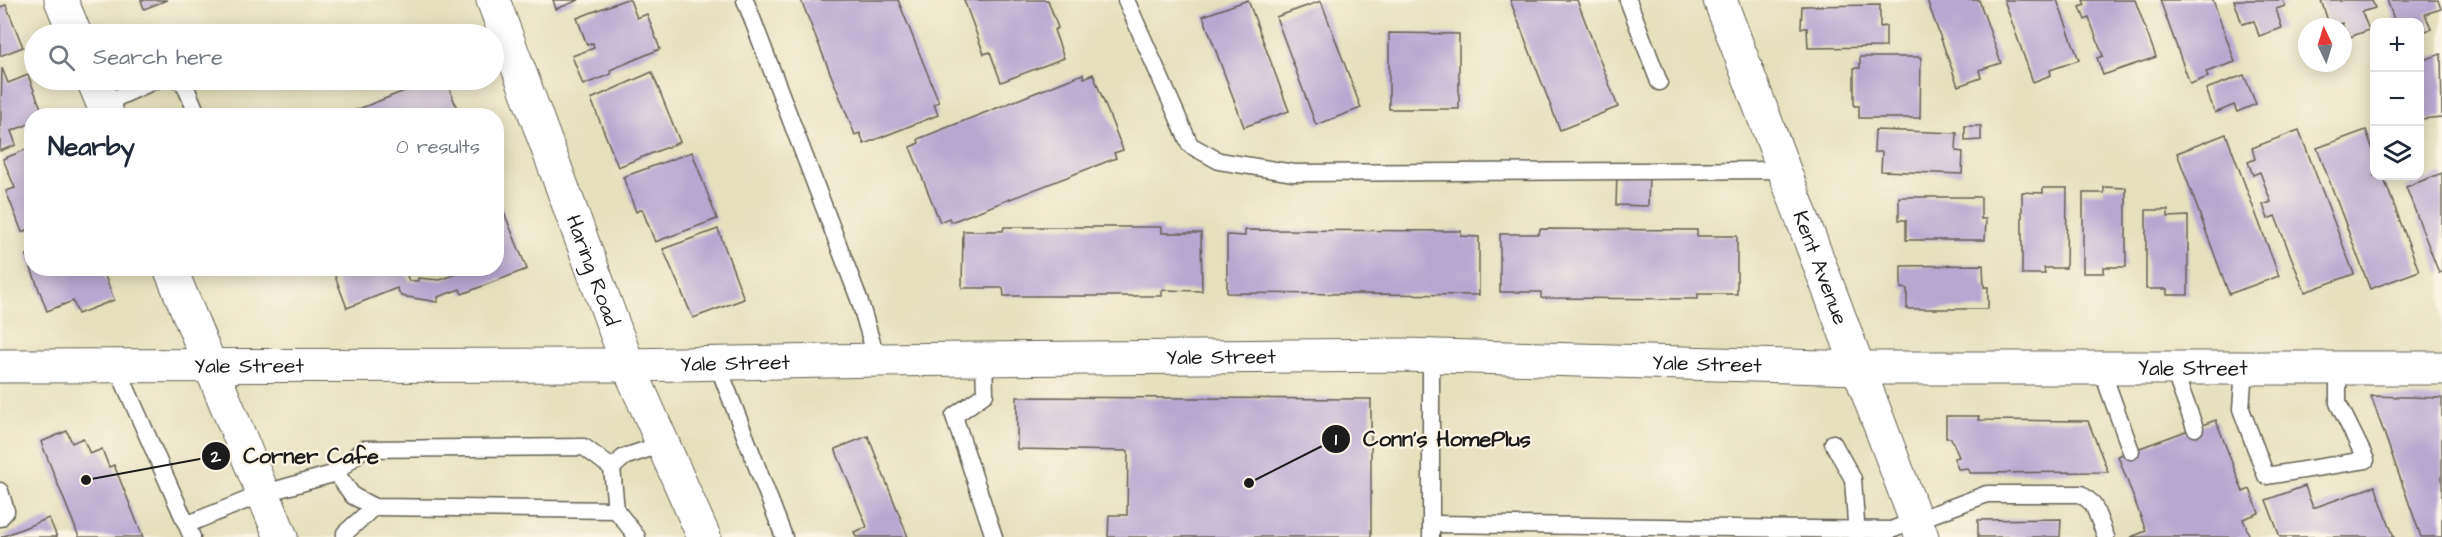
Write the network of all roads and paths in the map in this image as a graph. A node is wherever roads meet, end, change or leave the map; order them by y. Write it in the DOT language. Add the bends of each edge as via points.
graph roads {
  1 [pos="61,0"];
  2 [pos="494,0"];
  3 [pos="745,0"];
  4 [pos="1126,0"];
  5 [pos="1628,0"];
  6 [pos="1720,0"];
  7 [pos="71,24"];
  8 [pos="503,24"];
  9 [pos="504,27"];
  10 [pos="1659,82"];
  11 [pos="129,90"];
  12 [pos="187,90"];
  13 [pos="102,100"];
  14 [pos="195,108"];
  15 [pos="1783,170"];
  16 [pos="173,276"];
  17 [pos="1431,355"];
  18 [pos="984,359"];
  19 [pos="877,360"];
  20 [pos="717,363"];
  21 [pos="628,365"];
  22 [pos="0,366"];
  23 [pos="117,367"];
  24 [pos="209,368"];
  25 [pos="1858,368"];
  26 [pos="2101,368"];
  27 [pos="2173,368"];
  28 [pos="2244,368"];
  29 [pos="2338,368"];
  30 [pos="2442,368"];
  31 [pos="2195,428"];
  32 [pos="1833,443"];
  33 [pos="663,444"];
  34 [pos="2131,452"];
  35 [pos="612,468"];
  36 [pos="336,473"];
  37 [pos="0,492"];
  38 [pos="262,494"];
  39 [pos="374,507"];
  40 [pos="616,510"];
  41 [pos="0,518"];
  42 [pos="1919,529"];
  43 [pos="190,531"];
  44 [pos="1431,531"];
  45 [pos="1857,533"];
  46 [pos="281,537"];
  47 [pos="345,537"];
  48 [pos="637,537"];
  49 [pos="704,537"];
  50 [pos="784,537"];
  51 [pos="994,537"];
  52 [pos="2106,537"];
  1 -- 7 [label="street"];
  2 -- 8 [label="street, Haring Road"];
  3 -- 19 [label="lane" via="859,299"];
  4 -- 15 [label="lane" via="1190,145 1219,161 1294,173"];
  5 -- 10 [label="lane"];
  6 -- 15 [label="street, Kent Avenue"];
  9 -- 21 [label="street, Haring Road"];
  11 -- 13 [label="lane"];
  12 -- 14 [label="lane"];
  15 -- 25 [label="street, Kent Avenue"];
  16 -- 24 [label="street"];
  17 -- 18 [label="street, Yale Street"];
  17 -- 25 [label="street, Yale Street"];
  17 -- 44 [label="lane"];
  18 -- 19 [label="street, Yale Street"];
  18 -- 51 [label="lane" via="985,394 954,416"];
  19 -- 20 [label="street, Yale Street"];
  20 -- 21 [label="street, Yale Street"];
  20 -- 50 [label="lane"];
  21 -- 24 [label="street, Yale Street"];
  21 -- 33 [label="street, Haring Road"];
  22 -- 23 [label="street, Yale Street"];
  23 -- 24 [label="street, Yale Street"];
  23 -- 43 [label="lane"];
  24 -- 38 [label="street"];
  25 -- 26 [label="street, Yale Street"];
  25 -- 42 [label="street, Kent Avenue"];
  26 -- 27 [label="street, Yale Street"];
  26 -- 34 [label="lane"];
  27 -- 28 [label="street, Yale Street"];
  27 -- 31 [label="lane"];
  28 -- 29 [label="street, Yale Street"];
  28 -- 29 [label="lane" via="2241,409 2266,476 2366,460 2338,403"];
  29 -- 30 [label="street, Yale Street"];
  32 -- 45 [label="lane" via="1853,479"];
  33 -- 35 [label="lane" via="624,457"];
  33 -- 49 [label="street, Haring Road"];
  35 -- 36 [label="lane" via="584,447 363,449"];
  35 -- 40 [label="lane"];
  36 -- 38 [label="lane"];
  36 -- 39 [label="lane" via="352,496"];
  37 -- 41 [label="lane" via="6,512"];
  38 -- 43 [label="lane"];
  38 -- 46 [label="street"];
  39 -- 40 [label="lane"];
  39 -- 47 [label="lane" via="358,518"];
  40 -- 48 [label="lane"];
  42 -- 45 [label="lane"];
  42 -- 52 [label="lane" via="1987,494 2081,494 2093,504"];
  44 -- 45 [label="lane"];
}
